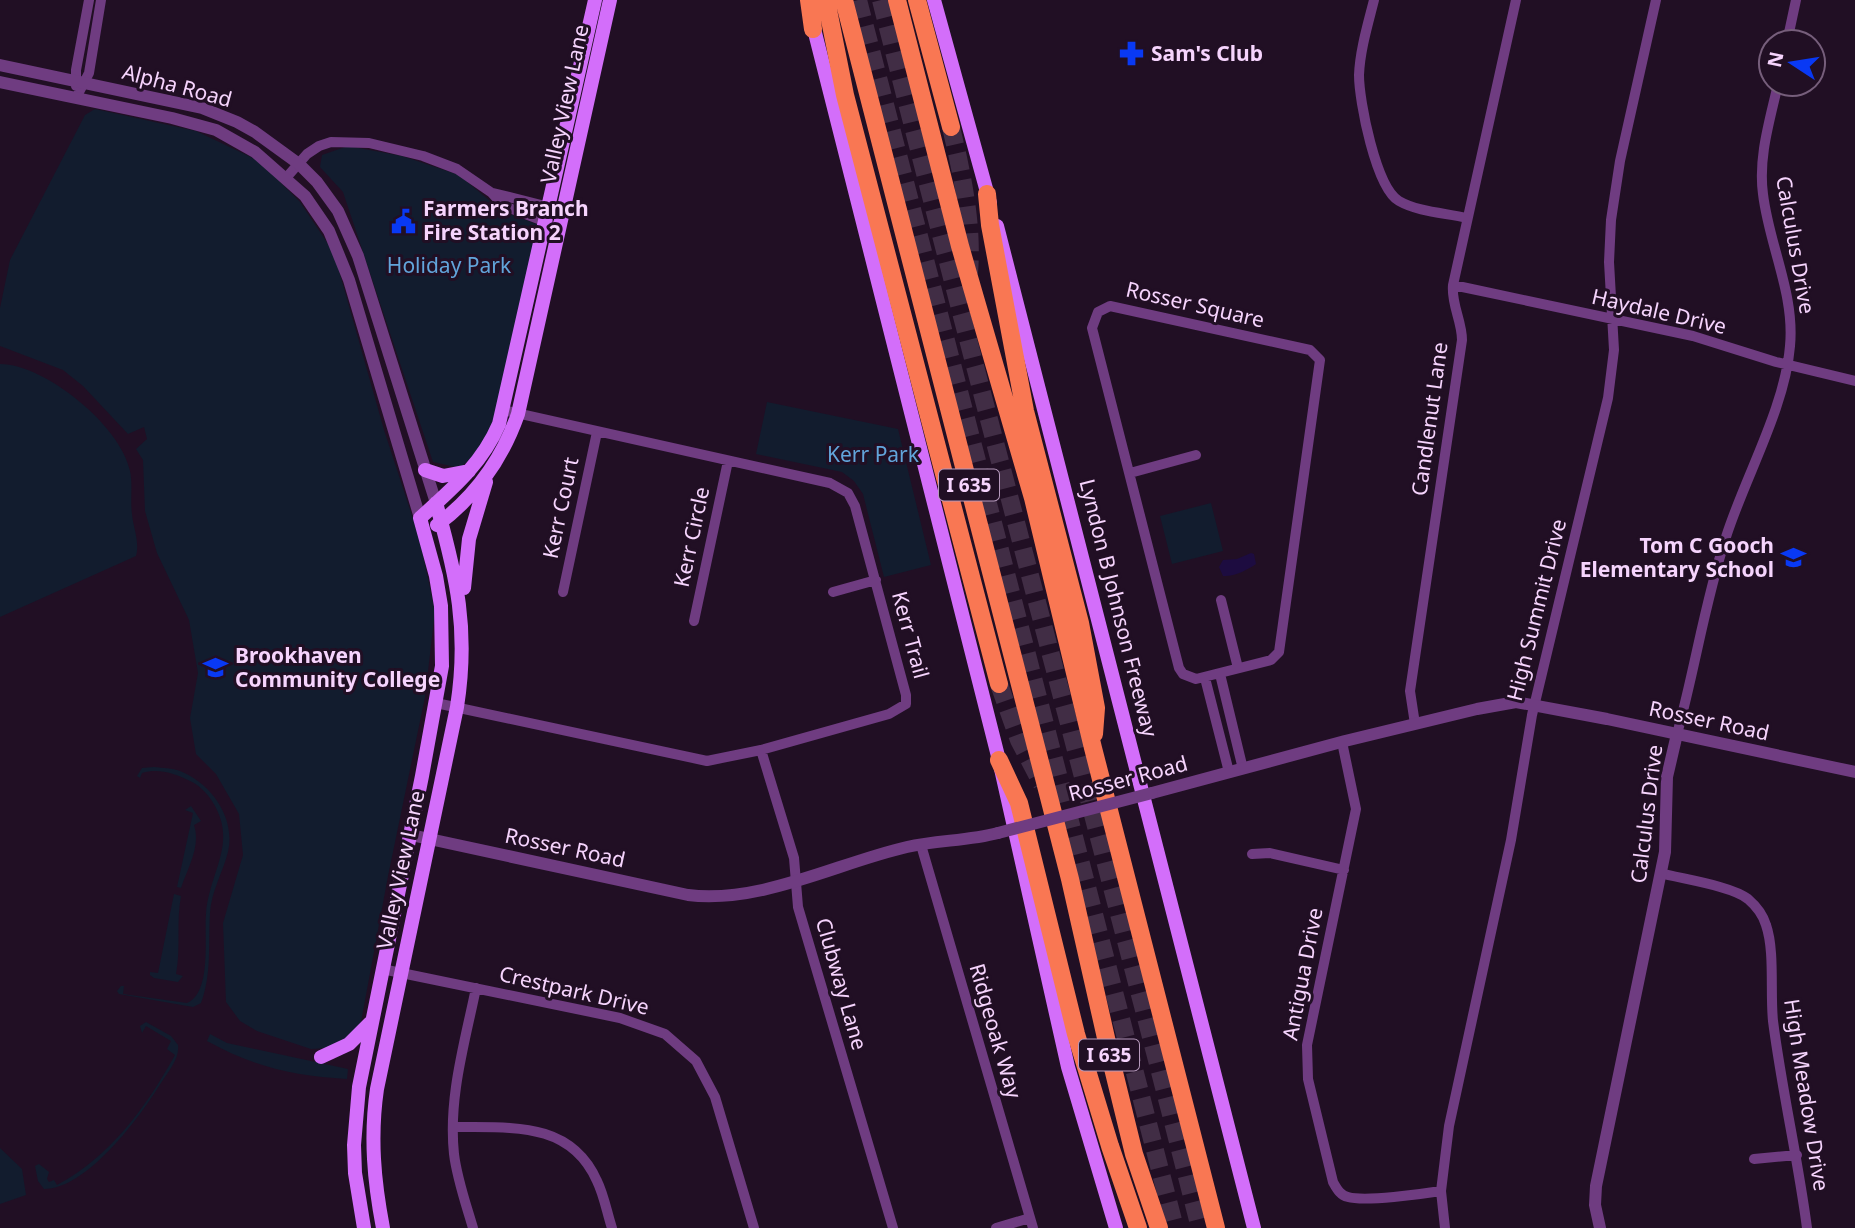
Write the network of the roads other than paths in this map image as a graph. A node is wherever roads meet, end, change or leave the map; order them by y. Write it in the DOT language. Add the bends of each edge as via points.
graph roads {
  1 [pos="89,0"];
  2 [pos="101,0"];
  3 [pos="807,0"];
  4 [pos="826,0"];
  5 [pos="844,0"];
  6 [pos="897,0"];
  7 [pos="917,0"];
  8 [pos="934,0"];
  9 [pos="1374,0"];
  10 [pos="1516,0"];
  11 [pos="1656,0"];
  12 [pos="1796,0"];
  13 [pos="601,3"];
  14 [pos="1790,28"];
  15 [pos="813,29"];
  16 [pos="0,65"];
  17 [pos="0,82"];
  18 [pos="80,83"];
  19 [pos="76,98"];
  20 [pos="1775,98"];
  21 [pos="951,127"];
  22 [pos="299,164"];
  23 [pos="286,178"];
  24 [pos="492,193"];
  25 [pos="987,194"];
  26 [pos="556,209"];
  27 [pos="1467,218"];
  28 [pos="553,224"];
  29 [pos="1453,285"];
  30 [pos="1612,320"];
  31 [pos="1787,365"];
  32 [pos="1855,381"];
  33 [pos="503,410"];
  34 [pos="518,414"];
  35 [pos="597,432"];
  36 [pos="1196,455"];
  37 [pos="727,461"];
  38 [pos="425,470"];
  39 [pos="471,471"];
  40 [pos="491,471"];
  41 [pos="1130,473"];
  42 [pos="436,503"];
  43 [pos="420,518"];
  44 [pos="442,522"];
  45 [pos="424,534"];
  46 [pos="876,580"];
  47 [pos="563,592"];
  48 [pos="833,592"];
  49 [pos="1221,600"];
  50 [pos="461,614"];
  51 [pos="694,621"];
  52 [pos="1238,668"];
  53 [pos="1220,674"];
  54 [pos="1205,678"];
  55 [pos="999,684"];
  56 [pos="436,704"];
  57 [pos="1534,704"];
  58 [pos="457,707"];
  59 [pos="1415,724"];
  60 [pos="1677,734"];
  61 [pos="1342,742"];
  62 [pos="1093,748"];
  63 [pos="761,750"];
  64 [pos="999,760"];
  65 [pos="1243,768"];
  66 [pos="1229,772"];
  67 [pos="1855,772"];
  68 [pos="411,835"];
  69 [pos="429,838"];
  70 [pos="921,845"];
  71 [pos="1252,854"];
  72 [pos="1344,870"];
  73 [pos="1660,873"];
  74 [pos="796,880"];
  75 [pos="382,970"];
  76 [pos="401,972"];
  77 [pos="476,988"];
  78 [pos="371,1022"];
  79 [pos="321,1057"];
  80 [pos="453,1127"];
  81 [pos="1797,1155"];
  82 [pos="1197,1156"];
  83 [pos="1754,1159"];
  84 [pos="1441,1191"];
  85 [pos="1031,1223"];
  86 [pos="364,1228"];
  87 [pos="383,1228"];
  88 [pos="473,1228"];
  89 [pos="612,1228"];
  90 [pos="754,1228"];
  91 [pos="893,1228"];
  92 [pos="996,1228"];
  93 [pos="1116,1228"];
  94 [pos="1138,1228"];
  95 [pos="1159,1228"];
  96 [pos="1216,1228"];
  97 [pos="1229,1228"];
  98 [pos="1254,1228"];
  99 [pos="1445,1228"];
  100 [pos="1600,1228"];
  101 [pos="1807,1228"];
  1 -- 18 [label="street"];
  2 -- 18 [label="street" via="89,73"];
  3 -- 15 [label="highway"];
  4 -- 55 [label="highway" via="845,95"];
  5 -- 95 [label="highway, I 635" via="1070,879 1134,1154"];
  6 -- 62 [label="highway, I 635" via="960,246 1033,498"];
  7 -- 21 [label="highway"];
  8 -- 25 [label="main road, Lyndon B Johnson Freeway"];
  9 -- 27 [label="street" via="1361,56 1360,92 1385,188 1399,201"];
  10 -- 27 [label="street, Candlenut Lane"];
  11 -- 30 [label="street, High Summit Drive" via="1611,220"];
  12 -- 14 [label="street"];
  13 -- 26 [label="main road, Valley View Lane"];
  15 -- 64 [label="main road"];
  16 -- 18 [label="street, Alpha Road"];
  17 -- 19 [label="street, Alpha Road"];
  18 -- 19 [label="street"];
  18 -- 22 [label="street, Alpha Road" via="214,112 255,132"];
  19 -- 23 [label="street, Alpha Road" via="216,130 255,152"];
  20 -- 31 [label="street, Calculus Drive" via="1761,172 1787,300 1791,342"];
  22 -- 23 [label="street"];
  22 -- 24 [label="street" via="314,149 331,142 369,143 434,159"];
  22 -- 38 [label="street, Alpha Road" via="331,200 351,237"];
  23 -- 43 [label="street, Alpha Road" via="319,214 337,247"];
  24 -- 26 [label="street"];
  24 -- 28 [label="street" via="504,206"];
  25 -- 62 [label="highway" via="1025,411 1080,623 1096,708"];
  25 -- 98 [label="main road, Lyndon B Johnson Freeway"];
  26 -- 28 [label="main road, Valley View Lane"];
  27 -- 29 [label="street, Candlenut Lane"];
  28 -- 33 [label="main road, Valley View Lane"];
  28 -- 34 [label="main road, Valley View Lane"];
  29 -- 30 [label="street, Haydale Drive"];
  29 -- 59 [label="street, Candlenut Lane" via="1462,340 1410,691"];
  30 -- 31 [label="street, Haydale Drive" via="1693,336"];
  30 -- 57 [label="street, High Summit Drive" via="1614,350 1608,398"];
  31 -- 32 [label="street, Haydale Drive"];
  31 -- 60 [label="street, Calculus Drive" via="1723,547"];
  33 -- 34 [label="street, Kerr Trail"];
  33 -- 39 [label="main road, Valley View Lane" via="487,450"];
  34 -- 35 [label="street, Kerr Trail"];
  34 -- 40 [label="main road, Valley View Lane"];
  35 -- 37 [label="street, Kerr Trail"];
  35 -- 47 [label="street, Kerr Court"];
  36 -- 41 [label="street"];
  37 -- 46 [label="street, Kerr Trail" via="842,488 855,506"];
  37 -- 51 [label="street, Kerr Circle"];
  38 -- 39 [label="main road" via="443,476"];
  38 -- 42 [label="street, Alpha Road"];
  39 -- 42 [label="main road, Valley View Lane"];
  40 -- 44 [label="main road, Valley View Lane"];
  40 -- 50 [label="main road" via="469,539"];
  41 -- 52 [label="street, Rosser Square" via="1091,328 1098,312 1115,306 1317,355 1320,370 1279,652 1271,660"];
  41 -- 54 [label="street, Rosser Square" via="1179,668 1189,678"];
  42 -- 43 [label="main road, Valley View Lane"];
  42 -- 44 [label="main road, Valley View Lane"];
  43 -- 45 [label="main road, Valley View Lane"];
  44 -- 45 [label="main road, Valley View Lane"];
  44 -- 50 [label="main road, Valley View Lane"];
  45 -- 56 [label="main road, Valley View Lane" via="436,576 443,641"];
  46 -- 48 [label="street"];
  46 -- 63 [label="street, Kerr Trail" via="906,704 889,714"];
  49 -- 52 [label="street"];
  50 -- 58 [label="main road, Valley View Lane" via="463,658"];
  52 -- 53 [label="street, Rosser Square"];
  53 -- 54 [label="street, Rosser Square"];
  53 -- 65 [label="street"];
  54 -- 66 [label="street"];
  56 -- 58 [label="street, Kerr Trail"];
  56 -- 68 [label="main road, Valley View Lane"];
  57 -- 59 [label="street, Rosser Road" via="1497,704"];
  57 -- 60 [label="street, Rosser Road"];
  57 -- 84 [label="street, High Summit Drive" via="1511,839 1449,1126"];
  58 -- 63 [label="street, Kerr Trail" via="697,760"];
  58 -- 69 [label="main road, Valley View Lane"];
  59 -- 61 [label="street, Rosser Road"];
  60 -- 67 [label="street, Rosser Road"];
  60 -- 73 [label="street, Calculus Drive" via="1667,776 1666,842"];
  61 -- 65 [label="street, Rosser Road"];
  61 -- 72 [label="street, Antigua Drive" via="1356,809"];
  62 -- 82 [label="highway, I 635"];
  63 -- 74 [label="street, Clubway Lane" via="794,858"];
  64 -- 93 [label="main road" via="1068,1067"];
  64 -- 94 [label="highway" via="1019,803 1083,1058"];
  65 -- 66 [label="street, Rosser Road"];
  66 -- 70 [label="street, Rosser Road, bridge" via="998,833"];
  68 -- 69 [label="street, Rosser Road"];
  68 -- 75 [label="main road, Valley View Lane"];
  69 -- 74 [label="street, Rosser Road" via="704,897 736,896"];
  69 -- 76 [label="main road, Valley View Lane"];
  70 -- 74 [label="street, Rosser Road"];
  70 -- 85 [label="street, Ridgeoak Way"];
  71 -- 72 [label="street" via="1270,853"];
  72 -- 84 [label="street, Antigua Drive" via="1307,1045 1308,1079 1333,1182 1347,1197"];
  73 -- 81 [label="street, High Meadow Drive" via="1738,893 1766,924 1780,1073"];
  73 -- 100 [label="street, Calculus Drive" via="1596,1186"];
  74 -- 91 [label="street, Clubway Lane" via="798,906"];
  75 -- 76 [label="street, Crestpark Drive"];
  75 -- 78 [label="main road, Valley View Lane"];
  76 -- 77 [label="street, Crestpark Drive"];
  76 -- 87 [label="main road, Valley View Lane" via="373,1111 372,1161"];
  77 -- 80 [label="street" via="456,1083"];
  77 -- 90 [label="street, Crestpark Drive" via="620,1018 665,1034 680,1046 696,1061 715,1097"];
  78 -- 79 [label="main road" via="349,1044"];
  78 -- 86 [label="main road, Valley View Lane" via="354,1144"];
  80 -- 88 [label="street" via="459,1181"];
  80 -- 89 [label="street" via="531,1130 567,1143 585,1159 598,1181"];
  81 -- 83 [label="street"];
  81 -- 101 [label="street, High Meadow Drive"];
  82 -- 96 [label="highway, I 635"];
  82 -- 97 [label="highway"];
  84 -- 99 [label="street, High Summit Drive"];
  85 -- 92 [label="street"];
}
